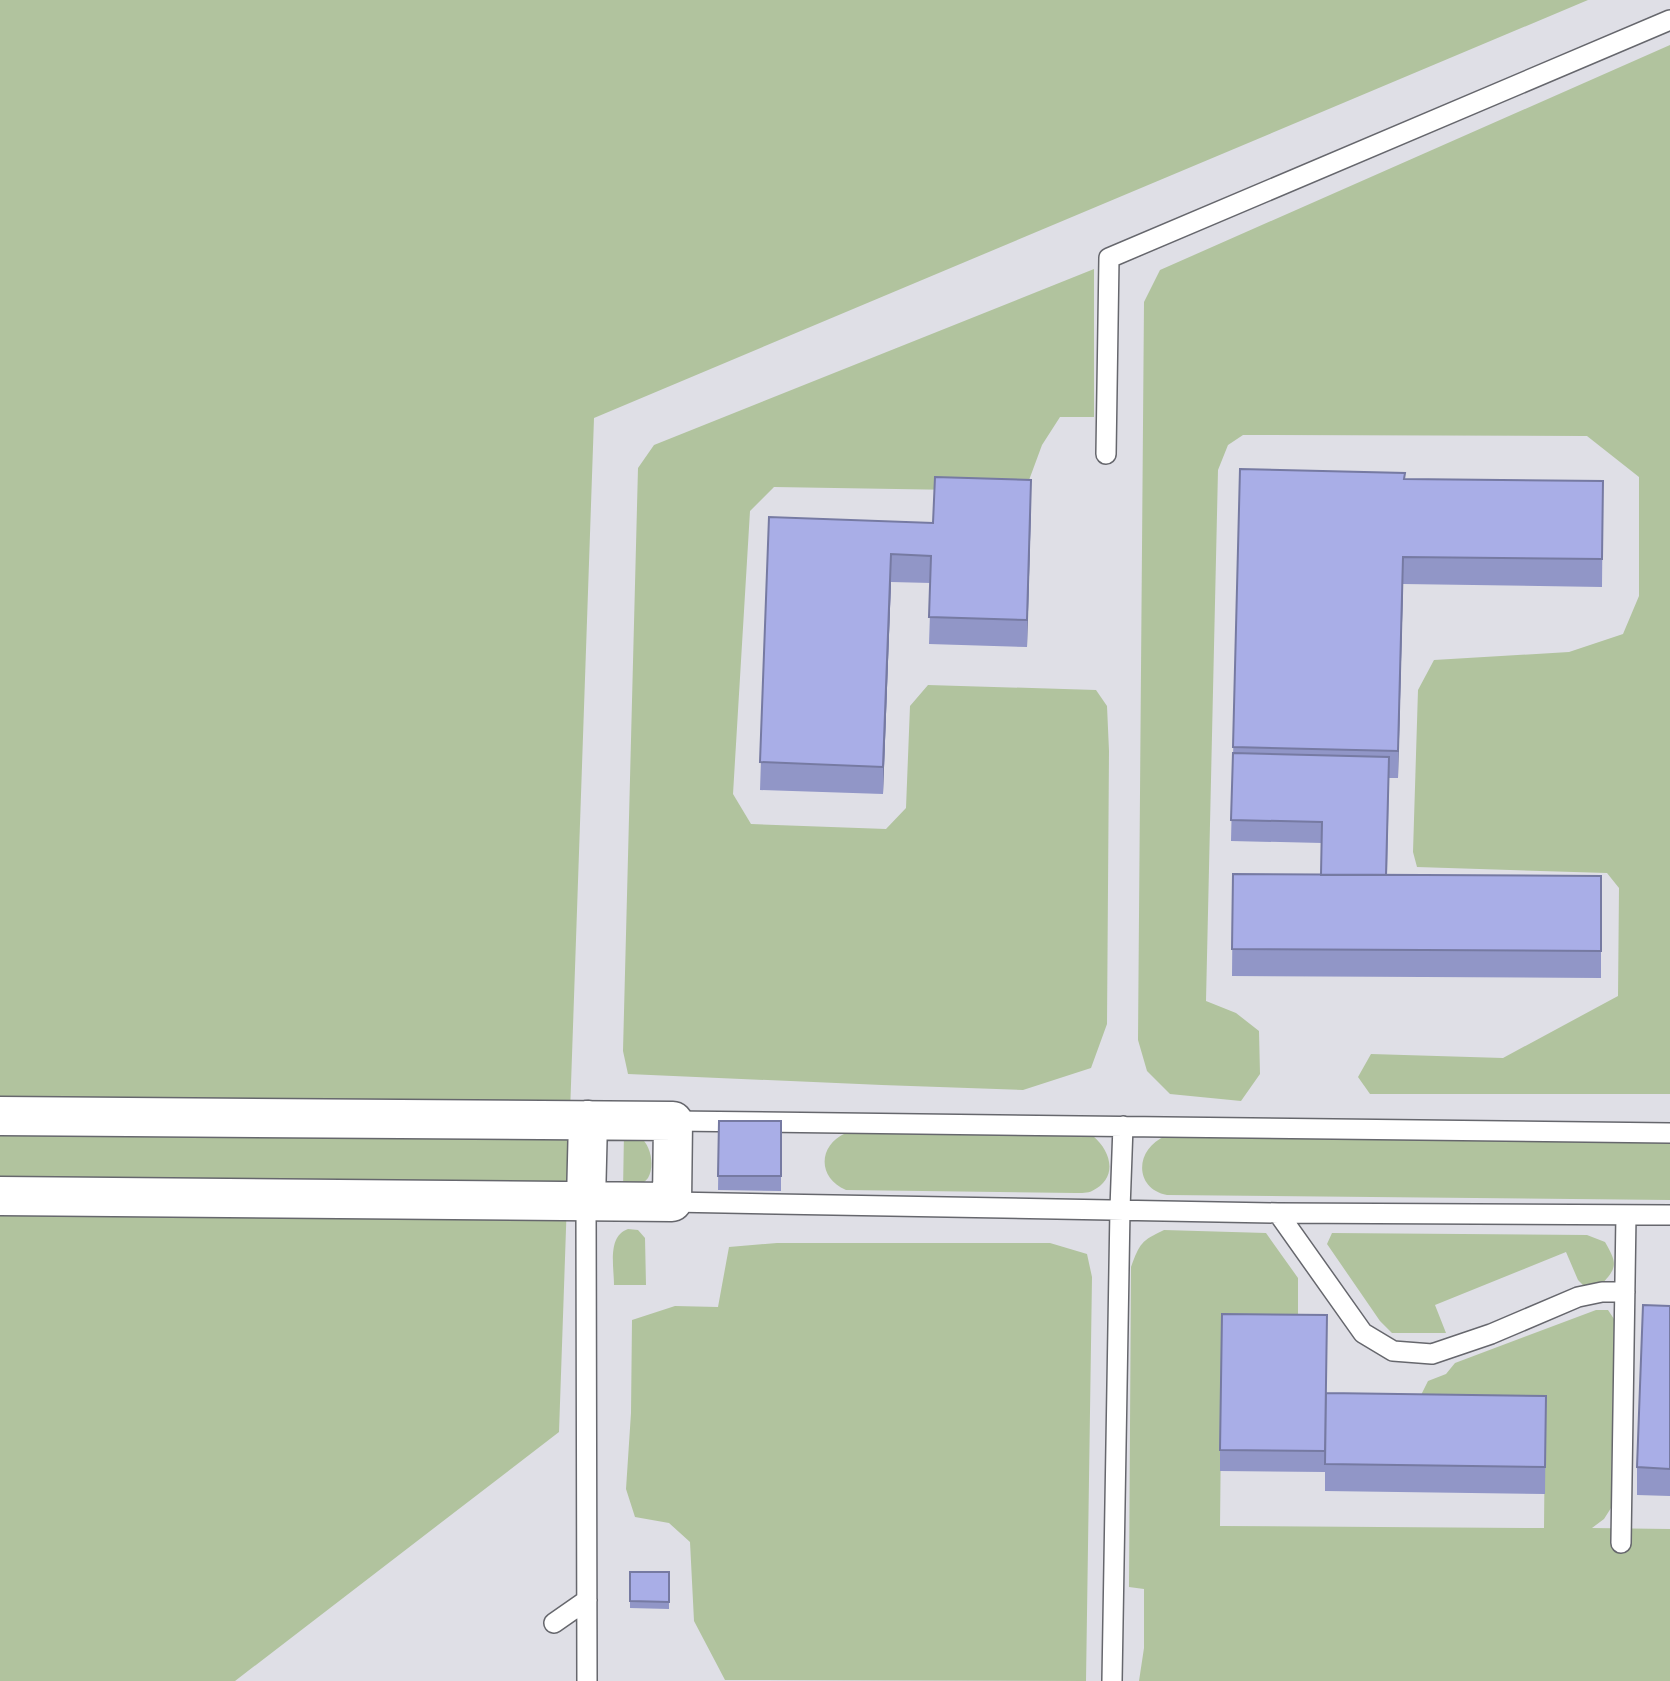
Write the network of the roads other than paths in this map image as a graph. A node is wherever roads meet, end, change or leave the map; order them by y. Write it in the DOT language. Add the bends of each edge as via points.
graph roads {
  1 [pos="1670,20"];
  2 [pos="1106,454"];
  3 [pos="0,1116"];
  4 [pos="587,1120"];
  5 [pos="673,1121"];
  6 [pos="1123,1126"];
  7 [pos="1670,1133"];
  8 [pos="0,1196"];
  9 [pos="586,1201"];
  10 [pos="672,1202"];
  11 [pos="1120,1209"];
  12 [pos="1278,1213"];
  13 [pos="1626,1215"];
  14 [pos="1670,1215"];
  15 [pos="1625,1292"];
  16 [pos="1621,1543"];
  17 [pos="587,1600"];
  18 [pos="554,1623"];
  19 [pos="587,1681"];
  20 [pos="1112,1681"];
  1 -- 2 [label="lane" via="1109,258"];
  3 -- 4 [label="street"];
  4 -- 5 [label="street"];
  4 -- 9 [label="street"];
  5 -- 6 [label="lane"];
  5 -- 10 [label="street"];
  6 -- 7 [label="lane"];
  6 -- 11 [label="lane"];
  8 -- 9 [label="street"];
  9 -- 10 [label="street"];
  9 -- 17 [label="lane"];
  10 -- 11 [label="lane"];
  11 -- 12 [label="lane"];
  11 -- 20 [label="lane"];
  12 -- 13 [label="lane"];
  12 -- 15 [label="lane" via="1363,1333 1393,1351 1432,1354 1578,1297"];
  13 -- 14 [label="lane"];
  13 -- 15 [label="lane"];
  15 -- 16 [label="lane"];
  17 -- 18 [label="lane"];
  17 -- 19 [label="lane"];
}
